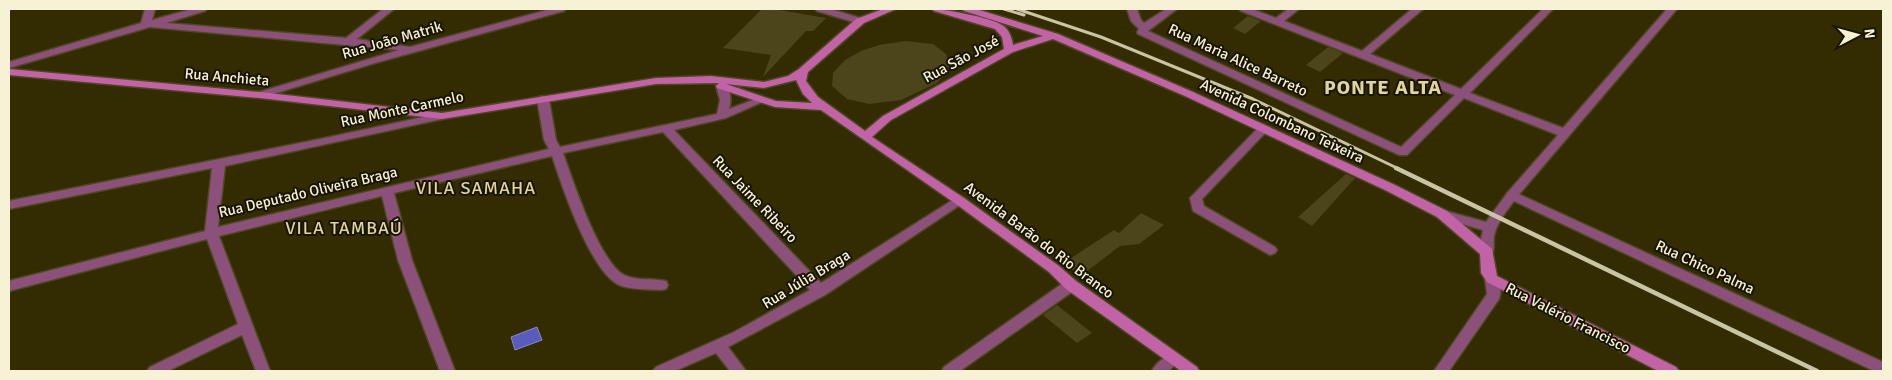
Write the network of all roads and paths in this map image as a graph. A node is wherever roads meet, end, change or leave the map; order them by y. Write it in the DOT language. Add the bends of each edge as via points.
graph roads {
  1 [pos="150,9"];
  2 [pos="202,9"];
  3 [pos="390,9"];
  4 [pos="561,9"];
  5 [pos="820,9"];
  6 [pos="890,9"];
  7 [pos="937,9"];
  8 [pos="967,9"];
  9 [pos="1132,9"];
  10 [pos="1172,9"];
  11 [pos="1244,9"];
  12 [pos="1294,9"];
  13 [pos="1418,9"];
  14 [pos="1548,9"];
  15 [pos="1672,9"];
  16 [pos="860,20"];
  17 [pos="1277,22"];
  18 [pos="146,24"];
  19 [pos="1144,28"];
  20 [pos="1054,36"];
  21 [pos="348,41"];
  22 [pos="413,49"];
  23 [pos="1010,50"];
  24 [pos="1363,55"];
  25 [pos="9,65"];
  26 [pos="9,72"];
  27 [pos="802,77"];
  28 [pos="700,79"];
  29 [pos="720,86"];
  30 [pos="1462,94"];
  31 [pos="260,95"];
  32 [pos="543,99"];
  33 [pos="761,100"];
  34 [pos="821,107"];
  35 [pos="442,116"];
  36 [pos="722,116"];
  37 [pos="887,118"];
  38 [pos="854,125"];
  39 [pos="667,128"];
  40 [pos="1263,129"];
  41 [pos="1564,133"];
  42 [pos="865,137"];
  43 [pos="556,152"];
  44 [pos="219,162"];
  45 [pos="387,190"];
  46 [pos="1512,196"];
  47 [pos="960,201"];
  48 [pos="9,205"];
  49 [pos="1442,214"];
  50 [pos="1489,227"];
  51 [pos="210,232"];
  52 [pos="1270,250"];
  53 [pos="1487,252"];
  54 [pos="1492,279"];
  55 [pos="661,285"];
  56 [pos="1071,285"];
  57 [pos="9,286"];
  58 [pos="1514,290"];
  59 [pos="820,292"];
  60 [pos="1494,295"];
  61 [pos="246,327"];
  62 [pos="719,347"];
  63 [pos="1173,359"];
  64 [pos="1883,369"];
  65 [pos="155,371"];
  66 [pos="263,371"];
  67 [pos="448,371"];
  68 [pos="661,371"];
  69 [pos="739,371"];
  70 [pos="949,371"];
  71 [pos="1159,371"];
  72 [pos="1192,371"];
  73 [pos="1442,371"];
  74 [pos="1671,371"];
  1 -- 18 [label="street"];
  2 -- 18 [label="street"];
  3 -- 21 [label="street"];
  4 -- 22 [label="street, Rua João Matrik"];
  5 -- 16 [label="street"];
  6 -- 16 [label="main road"];
  7 -- 23 [label="main road" via="999,27 1007,37"];
  8 -- 20 [label="main road, Avenida Colombano Teixeira"];
  9 -- 19 [label="street, Rua Maria Alice Barreto" via="1136,21"];
  10 -- 19 [label="street"];
  11 -- 17 [label="street"];
  12 -- 17 [label="street"];
  13 -- 24 [label="street"];
  14 -- 30 [label="street"];
  15 -- 41 [label="street"];
  16 -- 27 [label="main road"];
  17 -- 24 [label="street"];
  18 -- 21 [label="street"];
  18 -- 25 [label="street"];
  19 -- 30 [label="street, Rua Maria Alice Barreto" via="1142,32 1402,152"];
  20 -- 23 [label="main road, Rua São José"];
  20 -- 40 [label="main road, Avenida Colombano Teixeira"];
  21 -- 22 [label="street"];
  22 -- 31 [label="street, Rua João Matrik"];
  23 -- 37 [label="main road, Rua São José"];
  24 -- 30 [label="street"];
  26 -- 31 [label="main road, Rua Anchieta"];
  27 -- 28 [label="main road, Rua Monte Carmelo" via="764,85"];
  27 -- 33 [label="main road" via="776,87"];
  27 -- 34 [label="main road" via="806,92"];
  28 -- 29 [label="main road"];
  28 -- 32 [label="main road, Rua Monte Carmelo" via="656,82"];
  29 -- 33 [label="main road"];
  29 -- 36 [label="street" via="726,100"];
  30 -- 41 [label="street"];
  31 -- 35 [label="main road, Rua Anchieta"];
  32 -- 35 [label="main road, Rua Monte Carmelo"];
  32 -- 43 [label="street" via="550,140"];
  33 -- 34 [label="main road"];
  33 -- 36 [label="street, Rua Deputado Oliveira Braga"];
  34 -- 38 [label="main road"];
  35 -- 44 [label="street, Rua Monte Carmelo"];
  36 -- 39 [label="street, Rua Deputado Oliveira Braga"];
  37 -- 38 [label="main road, Rua São José"];
  37 -- 42 [label="main road, Rua São José"];
  38 -- 42 [label="main road"];
  39 -- 43 [label="street, Rua Deputado Oliveira Braga"];
  39 -- 59 [label="street, Rua Jaime Ribeiro"];
  40 -- 49 [label="main road, Avenida Colombano Teixeira"];
  40 -- 52 [label="street" via="1196,198 1198,208"];
  41 -- 46 [label="street"];
  42 -- 47 [label="main road, Avenida Barão do Rio Branco"];
  43 -- 45 [label="street, Rua Deputado Oliveira Braga"];
  43 -- 55 [label="street" via="594,246 613,274 623,281"];
  44 -- 48 [label="street, Rua Monte Carmelo"];
  44 -- 51 [label="street"];
  45 -- 51 [label="street, Rua Deputado Oliveira Braga"];
  45 -- 67 [label="street" via="391,214 418,296"];
  46 -- 50 [label="street"];
  46 -- 64 [label="street, Rua Chico Palma"];
  47 -- 56 [label="main road, Avenida Barão do Rio Branco"];
  47 -- 59 [label="street, Rua Júlia Braga"];
  49 -- 50 [label="street"];
  49 -- 53 [label="main road, Avenida Colombano Teixeira"];
  50 -- 53 [label="street"];
  51 -- 57 [label="street, Rua Deputado Oliveira Braga"];
  51 -- 61 [label="street"];
  53 -- 54 [label="main road" via="1488,273"];
  54 -- 58 [label="main road, Rua Valério Francisco"];
  54 -- 60 [label="street"];
  56 -- 63 [label="main road, Avenida Barão do Rio Branco"];
  56 -- 70 [label="street"];
  58 -- 60 [label="street"];
  58 -- 74 [label="main road, Rua Valério Francisco"];
  59 -- 62 [label="street, Rua Júlia Braga"];
  60 -- 73 [label="street"];
  61 -- 65 [label="street"];
  61 -- 66 [label="street"];
  62 -- 68 [label="street, Rua Júlia Braga"];
  62 -- 69 [label="street"];
  63 -- 71 [label="street"];
  63 -- 72 [label="main road, Avenida Barão do Rio Branco"];
}
